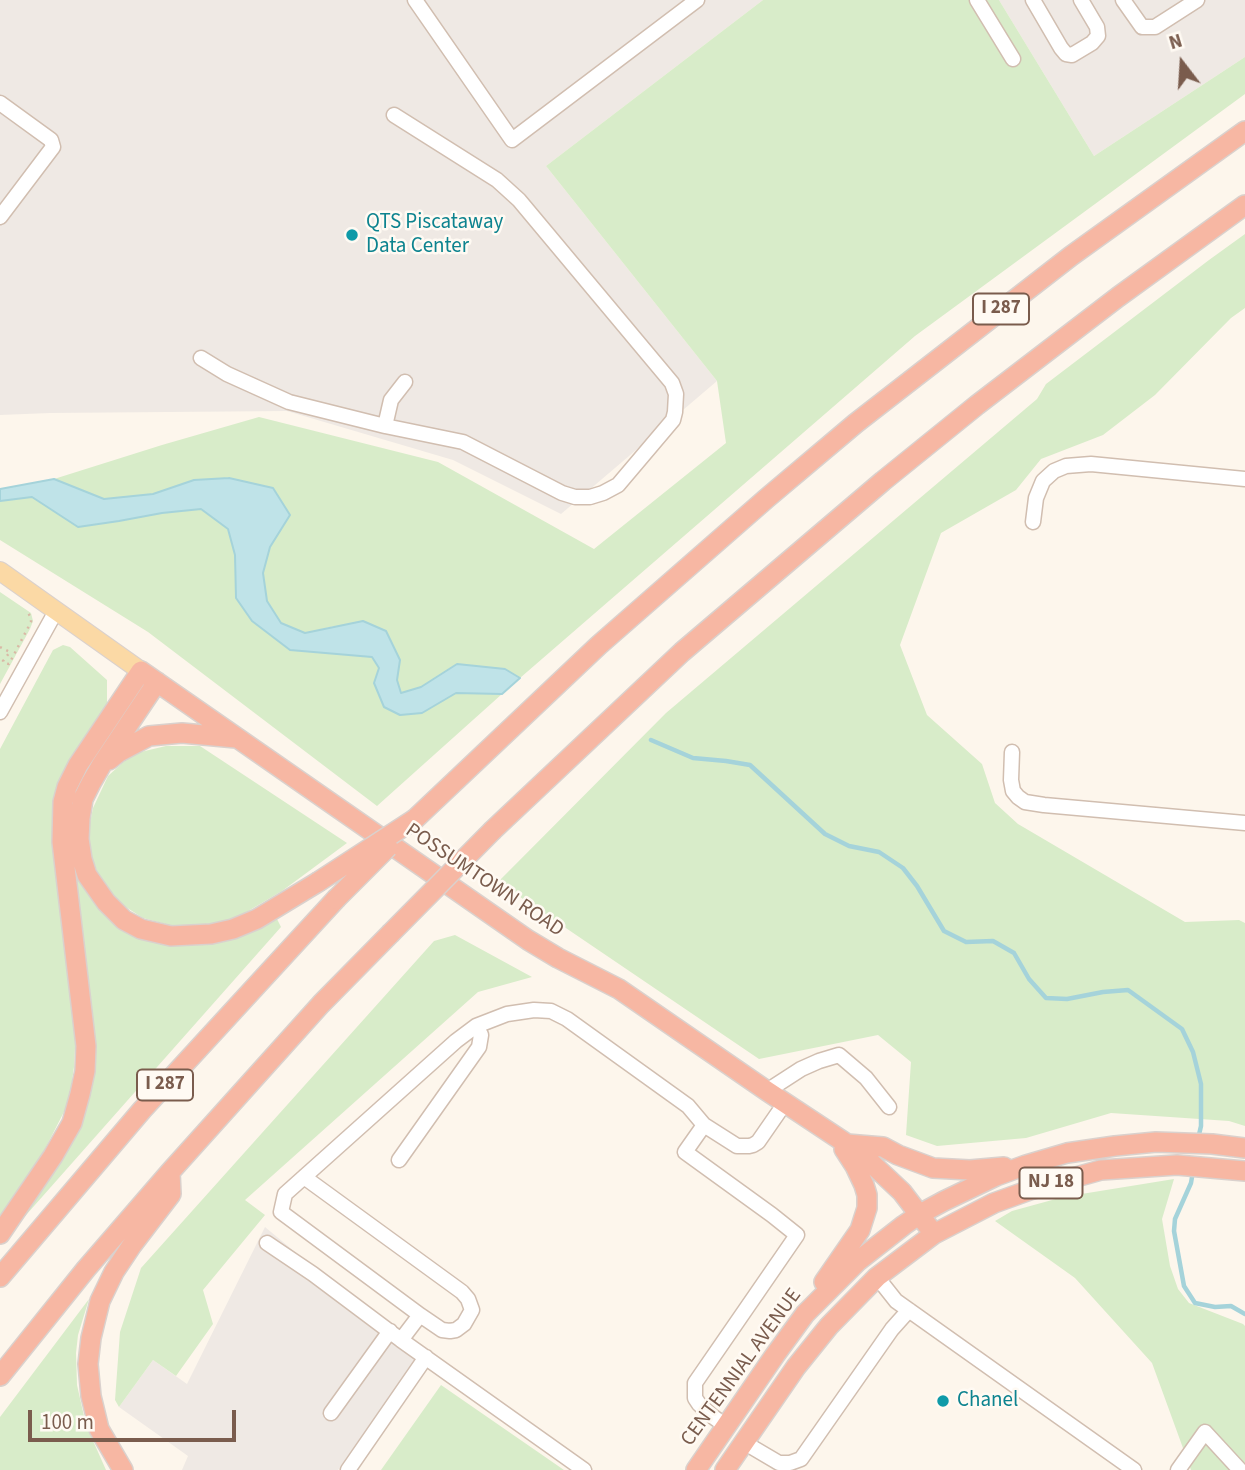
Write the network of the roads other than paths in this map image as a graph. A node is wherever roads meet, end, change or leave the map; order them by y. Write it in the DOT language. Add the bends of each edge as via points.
graph roads {
  1 [pos="415,0"];
  2 [pos="697,0"];
  3 [pos="977,0"];
  4 [pos="1033,0"];
  5 [pos="1081,0"];
  6 [pos="1124,0"];
  7 [pos="1197,0"];
  8 [pos="1013,59"];
  9 [pos="0,103"];
  10 [pos="394,115"];
  11 [pos="1245,131"];
  12 [pos="1245,205"];
  13 [pos="2,211"];
  14 [pos="201,358"];
  15 [pos="405,382"];
  16 [pos="385,426"];
  17 [pos="1245,480"];
  18 [pos="1033,522"];
  19 [pos="0,571"];
  20 [pos="56,611"];
  21 [pos="149,677"];
  22 [pos="0,712"];
  23 [pos="236,738"];
  24 [pos="1012,752"];
  25 [pos="102,764"];
  26 [pos="415,819"];
  27 [pos="1245,823"];
  28 [pos="476,1026"];
  29 [pos="767,1091"];
  30 [pos="785,1102"];
  31 [pos="890,1107"];
  32 [pos="704,1125"];
  33 [pos="841,1140"];
  34 [pos="1245,1148"];
  35 [pos="399,1160"];
  36 [pos="1026,1165"];
  37 [pos="1245,1171"];
  38 [pos="170,1172"];
  39 [pos="304,1177"];
  40 [pos="920,1214"];
  41 [pos="0,1234"];
  42 [pos="934,1234"];
  43 [pos="267,1243"];
  44 [pos="877,1276"];
  45 [pos="0,1277"];
  46 [pos="909,1310"];
  47 [pos="805,1314"];
  48 [pos="420,1315"];
  49 [pos="396,1336"];
  50 [pos="426,1357"];
  51 [pos="0,1377"];
  52 [pos="331,1413"];
  53 [pos="726,1426"];
  54 [pos="745,1443"];
  55 [pos="123,1470"];
  56 [pos="348,1470"];
  57 [pos="584,1470"];
  58 [pos="696,1470"];
  59 [pos="725,1470"];
  60 [pos="1134,1470"];
  61 [pos="1178,1470"];
  62 [pos="1240,1470"];
  1 -- 2 [label="street" via="512,140"];
  3 -- 8 [label="street"];
  4 -- 5 [label="street" via="1061,48 1072,55 1098,36"];
  6 -- 7 [label="street" via="1142,27 1155,27"];
  9 -- 13 [label="street" via="51,140 53,147"];
  10 -- 16 [label="street" via="497,180 519,200 664,373 676,394 673,420 618,485 590,497 562,493 463,442"];
  11 -- 26 [label="highway, I 287" via="1071,256 846,431 599,645"];
  12 -- 38 [label="highway, I 287, bridge" via="999,388 682,652 390,934"];
  14 -- 16 [label="street" via="289,402"];
  15 -- 16 [label="street" via="391,400"];
  17 -- 18 [label="street" via="1103,465 1066,466 1043,481"];
  19 -- 20 [label="main road, POSSUMTOWN ROAD"];
  20 -- 21 [label="main road, POSSUMTOWN ROAD"];
  20 -- 22 [label="street"];
  21 -- 23 [label="highway, POSSUMTOWN ROAD"];
  21 -- 25 [label="highway"];
  21 -- 41 [label="highway" via="78,765 67,787 62,842 85,1071 72,1123"];
  23 -- 25 [label="highway" via="181,733 149,736"];
  23 -- 29 [label="highway, POSSUMTOWN ROAD" via="528,940 619,989"];
  24 -- 27 [label="street" via="1013,791 1025,802"];
  25 -- 26 [label="highway, bridge" via="83,799 80,818 79,839 88,875 124,920 172,936 211,934 257,919"];
  26 -- 45 [label="highway, I 287, bridge" via="142,1110"];
  28 -- 32 [label="street" via="507,1014 551,1011 688,1106"];
  28 -- 35 [label="street" via="481,1035 479,1046"];
  28 -- 39 [label="street"];
  29 -- 30 [label="highway, POSSUMTOWN ROAD"];
  29 -- 31 [label="street" via="801,1069 839,1055"];
  30 -- 32 [label="street" via="758,1142 748,1146 737,1146"];
  30 -- 33 [label="highway, POSSUMTOWN ROAD"];
  32 -- 53 [label="street" via="685,1152 797,1235 695,1383 699,1404"];
  33 -- 36 [label="highway" via="883,1147 933,1168"];
  33 -- 40 [label="highway, POSSUMTOWN ROAD"];
  33 -- 47 [label="highway" via="864,1185 867,1208 860,1230"];
  34 -- 36 [label="highway, CENTENNIAL AVENUE / NJ 18" via="1136,1143 1067,1153"];
  36 -- 40 [label="highway, CENTENNIAL AVENUE / NJ 18"];
  37 -- 42 [label="highway, CENTENNIAL AVENUE / NJ 18" via="1177,1165 1101,1170 994,1203"];
  38 -- 51 [label="highway, I 287"];
  38 -- 55 [label="highway" via="171,1194 114,1272 100,1301 91,1338 88,1364 99,1429"];
  39 -- 48 [label="street" via="285,1194 281,1212"];
  39 -- 48 [label="street" via="462,1292 472,1310 464,1324 450,1331 442,1331"];
  40 -- 42 [label="highway, POSSUMTOWN ROAD"];
  40 -- 47 [label="highway, CENTENNIAL AVENUE" via="858,1261"];
  42 -- 44 [label="highway, CENTENNIAL AVENUE"];
  43 -- 49 [label="street"];
  44 -- 46 [label="street"];
  44 -- 54 [label="highway, CENTENNIAL AVENUE" via="818,1339"];
  46 -- 54 [label="street" via="801,1459 779,1463"];
  46 -- 60 [label="street"];
  47 -- 53 [label="highway, CENTENNIAL AVENUE"];
  48 -- 49 [label="street"];
  49 -- 50 [label="street"];
  49 -- 52 [label="street"];
  50 -- 56 [label="street"];
  50 -- 57 [label="street"];
  53 -- 58 [label="highway, CENTENNIAL AVENUE"];
  54 -- 59 [label="highway, CENTENNIAL AVENUE"];
  61 -- 62 [label="street" via="1205,1432"];
}
